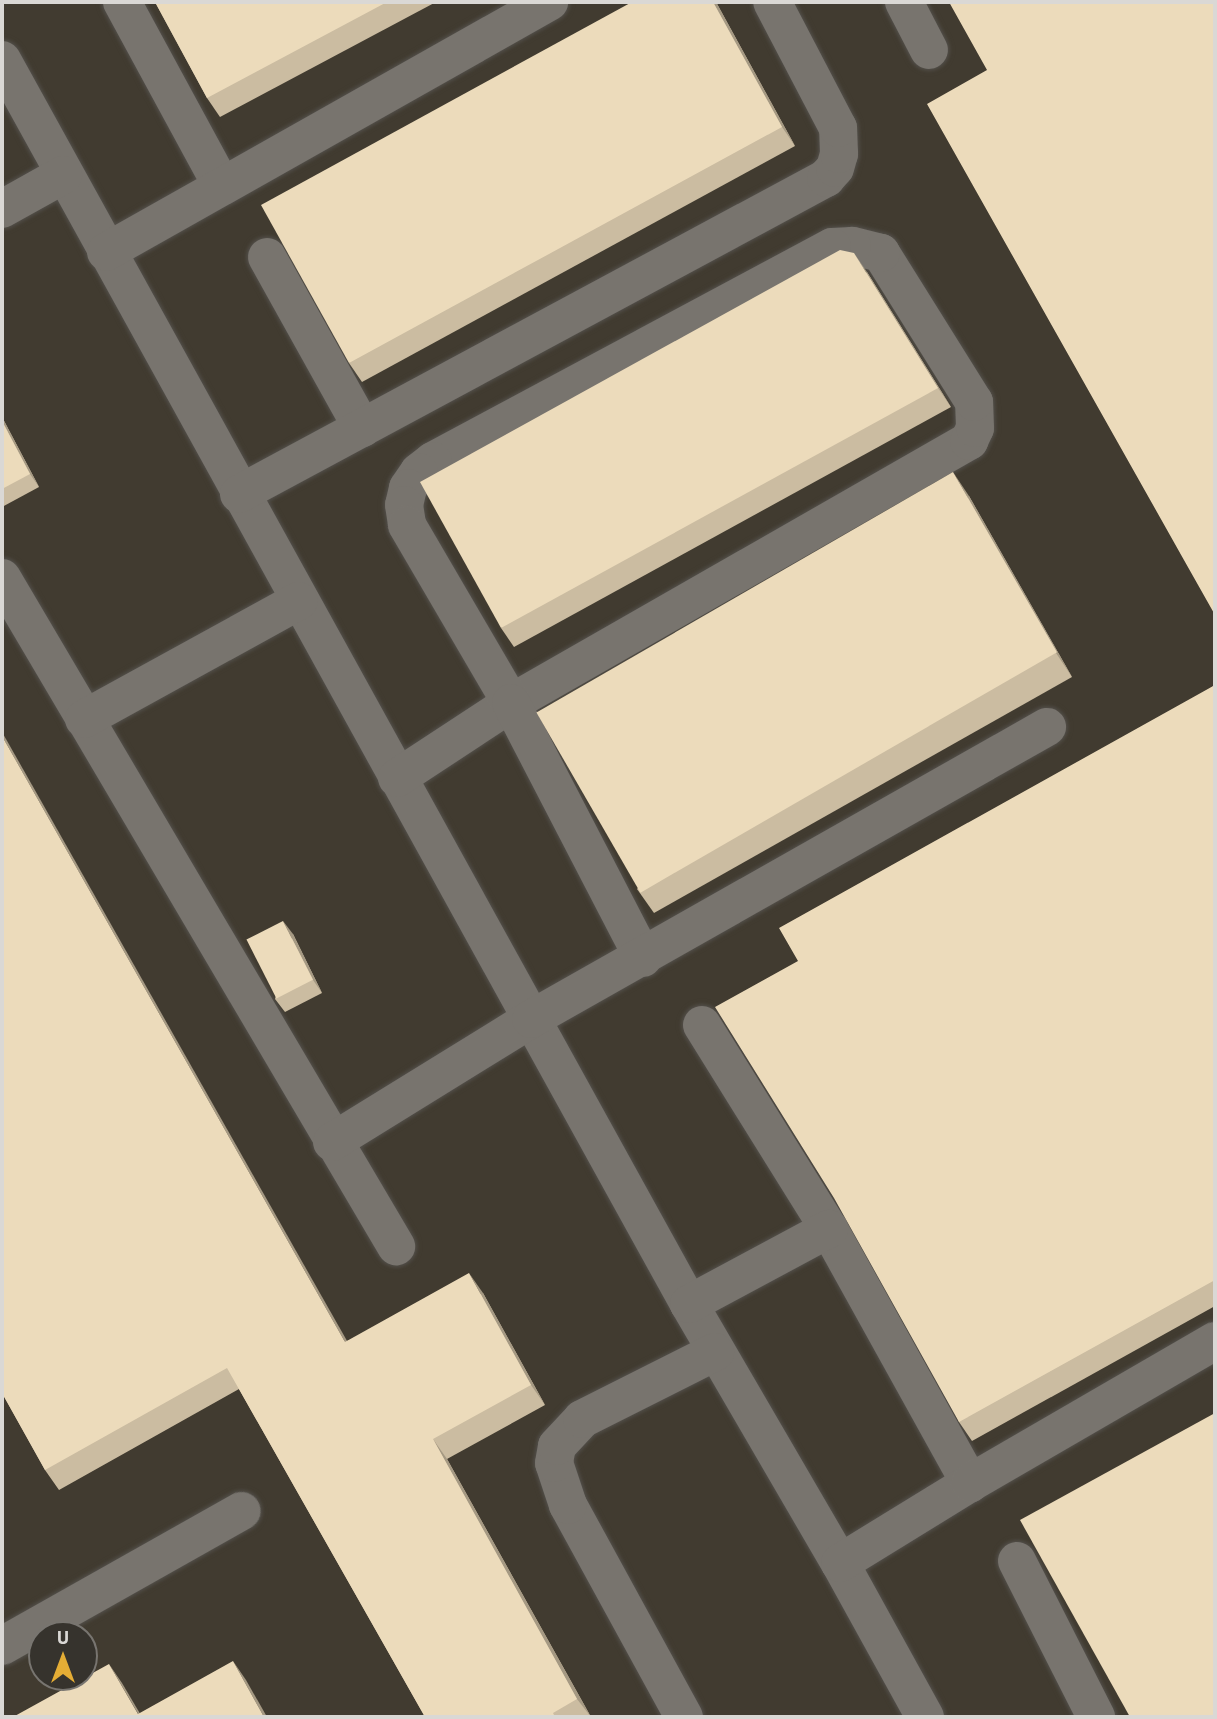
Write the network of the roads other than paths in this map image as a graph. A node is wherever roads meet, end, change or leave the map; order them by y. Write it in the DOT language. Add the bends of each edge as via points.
graph roads {
  1 [pos="122,2"];
  2 [pos="549,2"];
  3 [pos="772,2"];
  4 [pos="904,2"];
  5 [pos="929,50"];
  6 [pos="2,60"];
  7 [pos="63,175"];
  8 [pos="222,186"];
  9 [pos="2,209"];
  10 [pos="106,252"];
  11 [pos="267,257"];
  12 [pos="362,428"];
  13 [pos="239,494"];
  14 [pos="2,578"];
  15 [pos="299,601"];
  16 [pos="511,703"];
  17 [pos="84,719"];
  18 [pos="1046,727"];
  19 [pos="397,778"];
  20 [pos="643,958"];
  21 [pos="531,1019"];
  22 [pos="702,1025"];
  23 [pos="332,1142"];
  24 [pos="829,1229"];
  25 [pos="396,1246"];
  26 [pos="689,1304"];
  27 [pos="1215,1341"];
  28 [pos="715,1352"];
  29 [pos="970,1483"];
  30 [pos="242,1511"];
  31 [pos="1017,1561"];
  32 [pos="840,1563"];
  33 [pos="2,1646"];
  34 [pos="684,1717"];
  35 [pos="925,1717"];
  36 [pos="1096,1717"];
  1 -- 8 [label="street"];
  2 -- 8 [label="street"];
  3 -- 12 [label="street" via="838,128 839,154 826,178"];
  4 -- 5 [label="street"];
  6 -- 7 [label="street"];
  7 -- 9 [label="street"];
  7 -- 10 [label="street"];
  8 -- 10 [label="street"];
  10 -- 13 [label="street"];
  11 -- 12 [label="street"];
  12 -- 13 [label="street"];
  13 -- 15 [label="street"];
  14 -- 17 [label="street"];
  15 -- 17 [label="street"];
  15 -- 19 [label="street"];
  16 -- 16 [label="street" via="407,526 404,505 419,472 832,247 881,253 974,402 975,428 970,441"];
  16 -- 19 [label="street"];
  16 -- 20 [label="street"];
  17 -- 23 [label="street"];
  18 -- 20 [label="street"];
  19 -- 21 [label="street"];
  20 -- 21 [label="street"];
  21 -- 23 [label="street"];
  21 -- 26 [label="street"];
  22 -- 24 [label="street"];
  23 -- 25 [label="street"];
  24 -- 26 [label="street"];
  24 -- 29 [label="street"];
  26 -- 28 [label="street"];
  27 -- 29 [label="street"];
  28 -- 32 [label="street"];
  28 -- 34 [label="street" via="582,1419 557,1446 554,1464 568,1505"];
  29 -- 32 [label="street"];
  30 -- 33 [label="street"];
  31 -- 36 [label="street"];
  32 -- 35 [label="street"];
}
